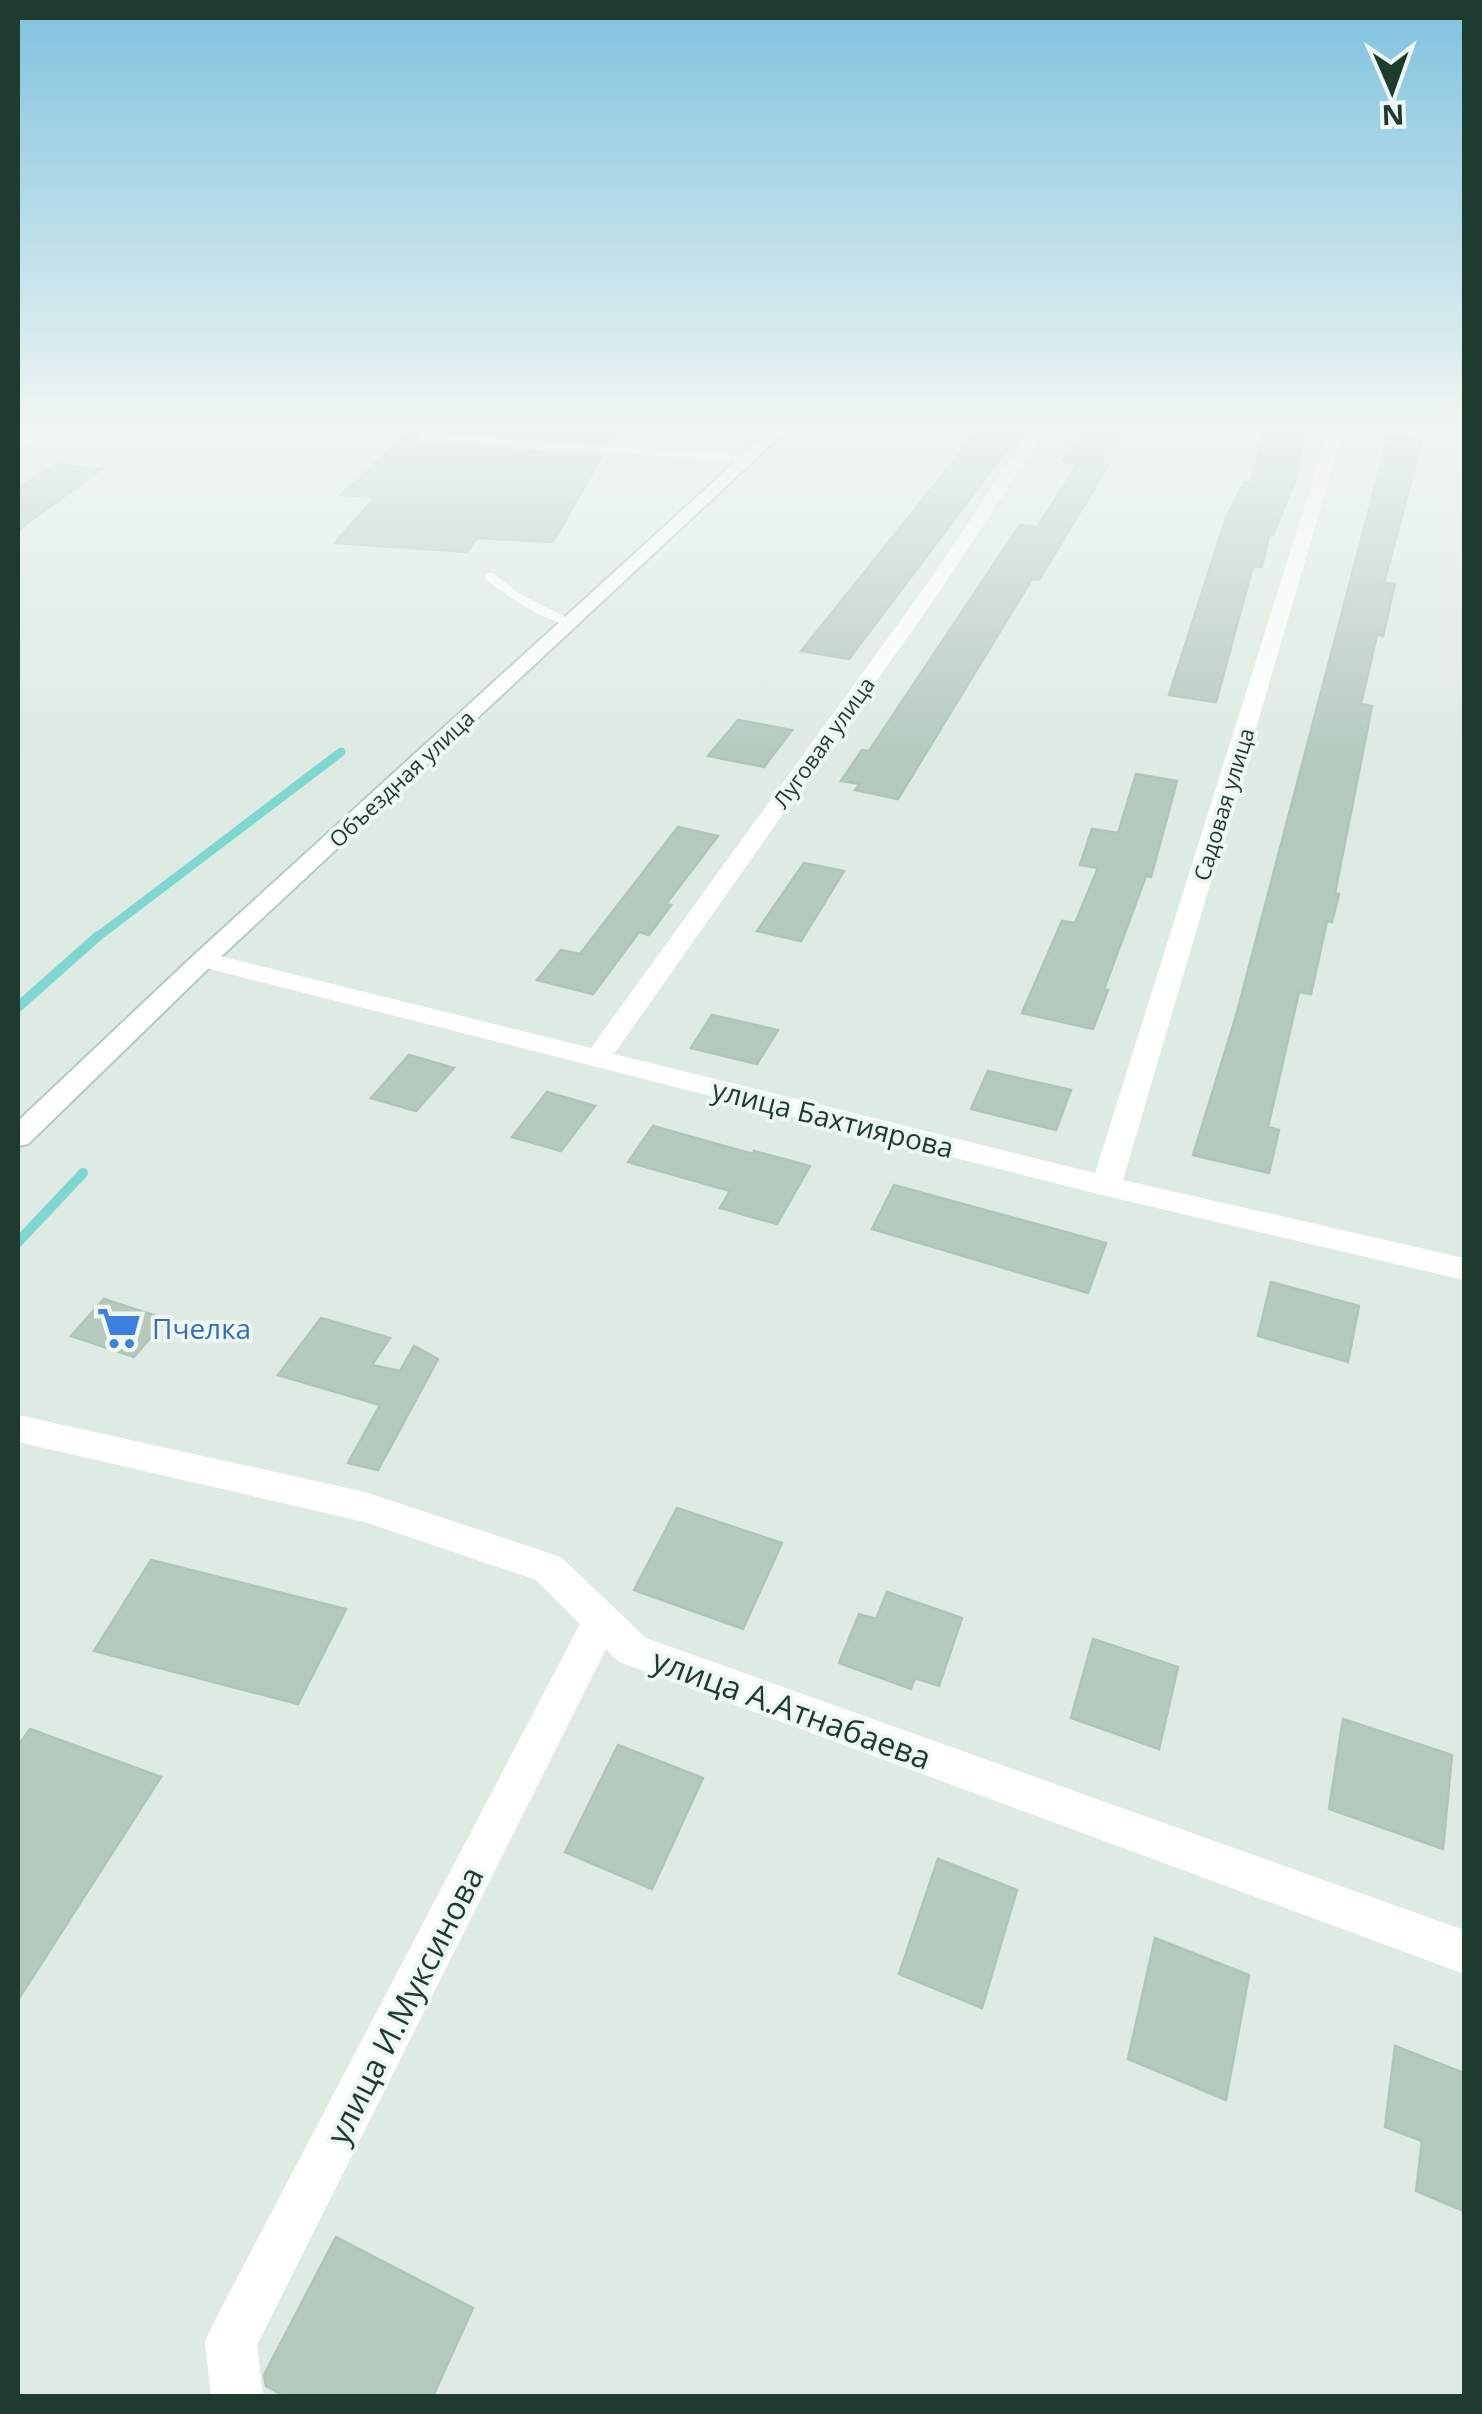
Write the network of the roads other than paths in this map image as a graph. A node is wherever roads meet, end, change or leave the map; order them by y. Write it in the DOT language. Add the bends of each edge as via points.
graph roads {
  1 [pos="664,535"];
  2 [pos="969,535"];
  3 [pos="1305,535"];
  4 [pos="489,576"];
  5 [pos="568,622"];
  6 [pos="203,960"];
  7 [pos="598,1059"];
  8 [pos="18,1137"];
  9 [pos="1106,1186"];
  10 [pos="1464,1269"];
  11 [pos="18,1429"];
  12 [pos="602,1619"];
  13 [pos="1464,1952"];
  14 [pos="237,2396"];
  1 -- 5 [label="street, Объездная улица"];
  2 -- 7 [label="street, Луговая улица"];
  3 -- 9 [label="street, Садовая улица"];
  4 -- 5 [label="lane"];
  5 -- 6 [label="street, Объездная улица"];
  6 -- 7 [label="street, улица Бахтиярова"];
  6 -- 8 [label="street, Объездная улица"];
  7 -- 9 [label="street, улица Бахтиярова"];
  9 -- 10 [label="street, улица Бахтиярова"];
  11 -- 12 [label="street, улица А.Атнабаева" via="364,1507 549,1569"];
  12 -- 13 [label="street, улица А.Атнабаева" via="633,1650"];
  12 -- 14 [label="street, улица И.Муксинова" via="231,2342"];
}
